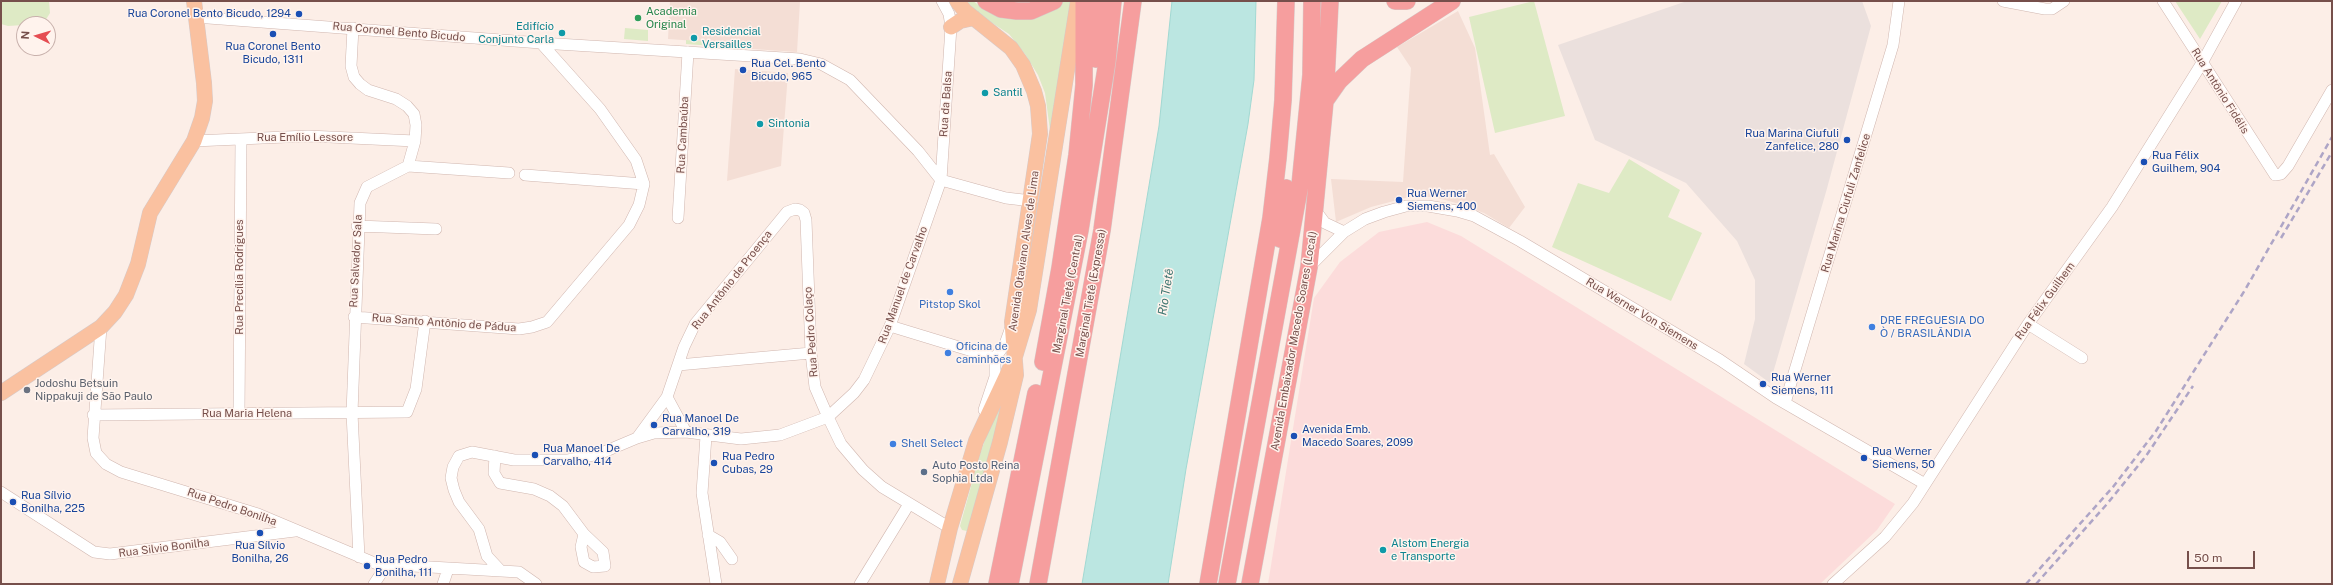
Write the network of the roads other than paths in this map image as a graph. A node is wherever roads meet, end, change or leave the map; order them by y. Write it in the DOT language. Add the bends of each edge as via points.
graph roads {
  1 [pos="194,1"];
  2 [pos="942,1"];
  3 [pos="957,1"];
  4 [pos="986,1"];
  5 [pos="1054,1"];
  6 [pos="1078,1"];
  7 [pos="1084,1"];
  8 [pos="1101,1"];
  9 [pos="1113,1"];
  10 [pos="1133,1"];
  11 [pos="1286,1"];
  12 [pos="1312,1"];
  13 [pos="1330,1"];
  14 [pos="1395,1"];
  15 [pos="1407,1"];
  16 [pos="1452,1"];
  17 [pos="1899,1"];
  18 [pos="2003,1"];
  19 [pos="2064,1"];
  20 [pos="2163,1"];
  21 [pos="2236,1"];
  22 [pos="195,17"];
  23 [pos="974,18"];
  24 [pos="951,27"];
  25 [pos="353,28"];
  26 [pos="541,43"];
  27 [pos="688,52"];
  28 [pos="2202,63"];
  29 [pos="2332,90"];
  30 [pos="1283,100"];
  31 [pos="1325,101"];
  32 [pos="241,139"];
  33 [pos="194,141"];
  34 [pos="415,141"];
  35 [pos="1077,155"];
  36 [pos="1303,165"];
  37 [pos="408,166"];
  38 [pos="510,173"];
  39 [pos="525,175"];
  40 [pos="941,180"];
  41 [pos="644,184"];
  42 [pos="1032,201"];
  43 [pos="1316,211"];
  44 [pos="1037,217"];
  45 [pos="678,218"];
  46 [pos="806,220"];
  47 [pos="357,226"];
  48 [pos="436,229"];
  49 [pos="1344,232"];
  50 [pos="1309,267"];
  51 [pos="354,317"];
  52 [pos="425,321"];
  53 [pos="1012,322"];
  54 [pos="2028,324"];
  55 [pos="890,326"];
  56 [pos="101,327"];
  57 [pos="811,353"];
  58 [pos="995,358"];
  59 [pos="2082,358"];
  60 [pos="1014,360"];
  61 [pos="678,365"];
  62 [pos="1,393"];
  63 [pos="667,397"];
  64 [pos="1785,403"];
  65 [pos="352,413"];
  66 [pos="239,414"];
  67 [pos="93,415"];
  68 [pos="828,417"];
  69 [pos="1280,427"];
  70 [pos="980,430"];
  71 [pos="686,432"];
  72 [pos="706,436"];
  73 [pos="1252,437"];
  74 [pos="637,438"];
  75 [pos="495,456"];
  76 [pos="1925,484"];
  77 [pos="1,492"];
  78 [pos="1053,501"];
  79 [pos="908,504"];
  80 [pos="950,528"];
  81 [pos="295,530"];
  82 [pos="584,534"];
  83 [pos="708,535"];
  84 [pos="969,549"];
  85 [pos="485,550"];
  86 [pos="359,557"];
  87 [pos="732,559"];
  88 [pos="386,566"];
  89 [pos="448,569"];
  90 [pos="467,569"];
  91 [pos="500,570"];
  92 [pos="519,572"];
  93 [pos="374,584"];
  94 [pos="443,584"];
  95 [pos="519,584"];
  96 [pos="536,584"];
  97 [pos="716,584"];
  98 [pos="860,584"];
  99 [pos="937,584"];
  100 [pos="960,584"];
  101 [pos="997,584"];
  102 [pos="1010,584"];
  103 [pos="1026,584"];
  104 [pos="1038,584"];
  105 [pos="1208,584"];
  106 [pos="1227,584"];
  107 [pos="1250,584"];
  108 [pos="1833,584"];
  1 -- 22 [label="main road"];
  2 -- 24 [label="street, Rua da Balsa" via="949,14"];
  3 -- 23 [label="main road, Avenida Otaviano Alves de Lima"];
  4 -- 5 [label="highway" via="1001,9 1031,11"];
  6 -- 44 [label="main road, Avenida Otaviano Alves de Lima"];
  7 -- 35 [label="highway" via="1084,85"];
  8 -- 35 [label="highway" via="1086,134"];
  9 -- 102 [label="highway, Marginal Tietê (Central)" via="1107,62 1080,230"];
  10 -- 78 [label="highway, Marginal Tietê (Expressa)" via="1102,230"];
  11 -- 30 [label="highway"];
  12 -- 36 [label="highway" via="1311,75"];
  13 -- 31 [label="highway, Avenida Embaixador Macedo Soares (Local)"];
  14 -- 15 [label="highway"];
  16 -- 31 [label="highway" via="1362,59 1339,81"];
  17 -- 64 [label="street, Rua Marina Ciufuli Zanfelice" via="1893,45"];
  18 -- 19 [label="street" via="2052,9"];
  20 -- 28 [label="street, Rua Antônio Fidélis"];
  21 -- 28 [label="street, Rua Félix Guilhem"];
  22 -- 25 [label="street, Rua Coronel Bento Bicudo"];
  22 -- 33 [label="main road" via="205,101"];
  23 -- 24 [label="main road" via="960,20"];
  23 -- 42 [label="main road, Avenida Otaviano Alves de Lima" via="1011,48 1023,65 1034,91 1040,117 1040,134"];
  24 -- 40 [label="street, Rua da Balsa"];
  25 -- 26 [label="street, Rua Coronel Bento Bicudo"];
  25 -- 34 [label="street" via="351,66 354,77 368,90 396,99 407,106 414,114"];
  26 -- 27 [label="street, Rua Coronel Bento Bicudo"];
  26 -- 41 [label="street" via="626,142 636,160"];
  27 -- 40 [label="street, Rua Coronel Bento Bicudo" via="800,59 837,71 850,80 886,117"];
  27 -- 45 [label="street, Rua Cambaúba"];
  28 -- 29 [label="street, Rua Antônio Fidélis" via="2275,175 2281,174"];
  28 -- 54 [label="street, Rua Félix Guilhem" via="2112,207"];
  30 -- 73 [label="highway" via="1292,122 1291,147 1280,239 1250,418"];
  30 -- 105 [label="highway" via="1270,218"];
  31 -- 43 [label="highway, Avenida Embaixador Macedo Soares (Local)"];
  32 -- 33 [label="street, Rua Emílio Lessore"];
  32 -- 34 [label="street, Rua Emílio Lessore" via="308,136"];
  32 -- 66 [label="street, Rua Precília Rodrigues"];
  33 -- 56 [label="main road" via="150,214 138,264 121,304"];
  34 -- 37 [label="street"];
  35 -- 101 [label="highway" via="1060,268"];
  36 -- 69 [label="highway" via="1304,192 1300,231 1280,380"];
  36 -- 73 [label="highway"];
  37 -- 38 [label="street"];
  37 -- 47 [label="street, Rua Salvador Sala" via="367,187 360,203"];
  39 -- 41 [label="street"];
  40 -- 42 [label="street" via="1006,198"];
  40 -- 55 [label="street, Rua Manuel de Carvalho"];
  41 -- 52 [label="street, Rua Santo Antônio de Pádua" via="639,205 629,225 547,322 532,328 519,329"];
  42 -- 44 [label="main road, Avenida Otaviano Alves de Lima"];
  43 -- 49 [label="street" via="1325,223"];
  43 -- 50 [label="highway, Avenida Embaixador Macedo Soares (Local)"];
  44 -- 53 [label="main road, Avenida Otaviano Alves de Lima"];
  44 -- 60 [label="main road, Avenida Otaviano Alves de Lima" via="1029,310"];
  46 -- 57 [label="street, Rua Pedro Colaço"];
  46 -- 61 [label="street, Rua Antônio de Proença" via="804,213 795,208 787,212 695,324"];
  47 -- 48 [label="street"];
  47 -- 51 [label="street, Rua Salvador Sala"];
  49 -- 50 [label="street, Rua Werner Von Siemens"];
  49 -- 64 [label="street, Rua Werner Von Siemens" via="1365,219 1406,206 1428,206 1474,216 1720,360"];
  50 -- 69 [label="highway, Avenida Embaixador Macedo Soares (Local)"];
  51 -- 52 [label="street, Rua Santo Antônio de Pádua"];
  51 -- 65 [label="street, Rua Salvador Sala"];
  52 -- 65 [label="street, Rua Maria Helena" via="416,389 407,412"];
  53 -- 58 [label="street" via="1005,344"];
  53 -- 60 [label="main road, Avenida Otaviano Alves de Lima"];
  54 -- 59 [label="street"];
  54 -- 76 [label="street, Rua Félix Guilhem"];
  55 -- 58 [label="street"];
  55 -- 68 [label="street, Rua Manuel de Carvalho" via="864,380"];
  56 -- 62 [label="main road"];
  56 -- 67 [label="street, Rua Pedro Bonilha"];
  57 -- 61 [label="street"];
  57 -- 68 [label="street, Rua Pedro Colaço" via="815,387"];
  58 -- 70 [label="street" via="995,377"];
  60 -- 70 [label="main road"];
  60 -- 84 [label="main road" via="1016,375 1006,417"];
  61 -- 63 [label="street, Rua Antônio de Proença"];
  63 -- 71 [label="street"];
  63 -- 74 [label="street, Rua Antônio de Proença"];
  64 -- 76 [label="street, Rua Werner Von Siemens"];
  65 -- 66 [label="street, Rua Maria Helena"];
  65 -- 86 [label="street, Rua Salvador Sala"];
  66 -- 67 [label="street, Rua Maria Helena"];
  67 -- 81 [label="street, Rua Pedro Bonilha" via="96,453 106,464 121,472 258,514"];
  68 -- 72 [label="street, Rua Manuel de Carvalho" via="780,435 741,439"];
  68 -- 79 [label="street, Rua Pedro Colaço" via="842,444 863,470 882,487"];
  69 -- 107 [label="highway, Avenida Embaixador Macedo Soares (Local)"];
  70 -- 80 [label="main road"];
  71 -- 72 [label="street, Rua Manuel de Carvalho"];
  71 -- 74 [label="street, Rua Manuel de Carvalho" via="654,433"];
  72 -- 83 [label="street" via="702,493"];
  73 -- 106 [label="highway"];
  74 -- 75 [label="street, Rua Manuel de Carvalho" via="599,454 568,460 537,462"];
  75 -- 82 [label="street" via="494,473 500,483 534,489 550,496 563,506"];
  75 -- 85 [label="street, Rua Manuel de Carvalho" via="464,453 455,461 451,478 459,502 479,529"];
  76 -- 108 [label="street, Rua Félix Guilhem" via="1899,523"];
  77 -- 81 [label="street, Rua Silvio Bonilha" via="94,552 110,554"];
  78 -- 103 [label="highway" via="1040,531"];
  78 -- 104 [label="highway, Marginal Tietê (Expressa)"];
  79 -- 80 [label="street, Rua Pedro Colaço"];
  79 -- 98 [label="street"];
  80 -- 84 [label="main road" via="961,535"];
  80 -- 99 [label="main road"];
  81 -- 86 [label="street, Rua Pedro Bonilha"];
  82 -- 82 [label="street" via="603,552 605,566 593,567 584,562 581,547"];
  83 -- 87 [label="street" via="720,542"];
  83 -- 97 [label="street"];
  84 -- 100 [label="main road"];
  85 -- 90 [label="street" via="480,560"];
  85 -- 91 [label="street"];
  86 -- 88 [label="street, Rua Pedro Bonilha"];
  88 -- 89 [label="street, Rua Pedro Bonilha"];
  88 -- 93 [label="street"];
  89 -- 90 [label="street, Rua Pedro Bonilha"];
  89 -- 94 [label="street"];
  90 -- 91 [label="street, Rua Pedro Bonilha"];
  91 -- 92 [label="street, Rua Pedro Bonilha"];
  92 -- 95 [label="street"];
  92 -- 96 [label="street"];
}
